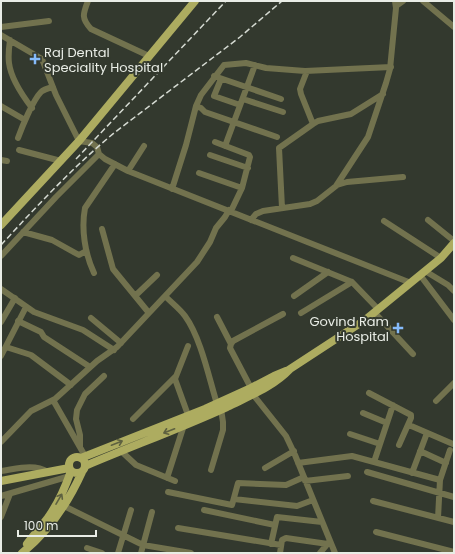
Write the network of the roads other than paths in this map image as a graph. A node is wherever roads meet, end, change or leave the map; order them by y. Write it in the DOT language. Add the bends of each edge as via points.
graph roads {
  1 [pos="88,1"];
  2 [pos="194,1"];
  3 [pos="403,1"];
  4 [pos="423,1"];
  5 [pos="395,3"];
  6 [pos="49,22"];
  7 [pos="1,27"];
  8 [pos="454,27"];
  9 [pos="1,35"];
  10 [pos="10,40"];
  11 [pos="149,56"];
  12 [pos="255,65"];
  13 [pos="390,67"];
  14 [pos="307,71"];
  15 [pos="218,78"];
  16 [pos="53,87"];
  17 [pos="247,88"];
  18 [pos="382,94"];
  19 [pos="281,99"];
  20 [pos="242,102"];
  21 [pos="1,106"];
  22 [pos="196,106"];
  23 [pos="32,108"];
  24 [pos="283,112"];
  25 [pos="25,120"];
  26 [pos="234,123"];
  27 [pos="312,124"];
  28 [pos="277,137"];
  29 [pos="18,138"];
  30 [pos="80,141"];
  31 [pos="215,142"];
  32 [pos="144,146"];
  33 [pos="225,146"];
  34 [pos="18,150"];
  35 [pos="99,154"];
  36 [pos="210,155"];
  37 [pos="61,161"];
  38 [pos="115,164"];
  39 [pos="248,168"];
  40 [pos="128,171"];
  41 [pos="199,173"];
  42 [pos="403,177"];
  43 [pos="336,186"];
  44 [pos="172,188"];
  45 [pos="242,188"];
  46 [pos="282,208"];
  47 [pos="230,210"];
  48 [pos="251,220"];
  49 [pos="428,220"];
  50 [pos="384,221"];
  51 [pos="1,226"];
  52 [pos="102,229"];
  53 [pos="23,232"];
  54 [pos="454,242"];
  55 [pos="86,251"];
  56 [pos="1,256"];
  57 [pos="293,258"];
  58 [pos="441,258"];
  59 [pos="328,272"];
  60 [pos="422,273"];
  61 [pos="94,274"];
  62 [pos="157,275"];
  63 [pos="352,282"];
  64 [pos="411,283"];
  65 [pos="1,289"];
  66 [pos="454,291"];
  67 [pos="135,296"];
  68 [pos="165,296"];
  69 [pos="294,296"];
  70 [pos="15,298"];
  71 [pos="26,307"];
  72 [pos="376,311"];
  73 [pos="149,313"];
  74 [pos="301,313"];
  75 [pos="283,314"];
  76 [pos="217,317"];
  77 [pos="91,318"];
  78 [pos="454,320"];
  79 [pos="1,322"];
  80 [pos="18,322"];
  81 [pos="121,343"];
  82 [pos="231,344"];
  83 [pos="188,346"];
  84 [pos="6,347"];
  85 [pos="114,350"];
  86 [pos="413,354"];
  87 [pos="1,356"];
  88 [pos="90,367"];
  89 [pos="104,376"];
  90 [pos="176,376"];
  91 [pos="454,383"];
  92 [pos="71,385"];
  93 [pos="251,391"];
  94 [pos="369,393"];
  95 [pos="53,400"];
  96 [pos="436,401"];
  97 [pos="393,405"];
  98 [pos="219,406"];
  99 [pos="362,413"];
  100 [pos="188,415"];
  101 [pos="134,419"];
  102 [pos="387,423"];
  103 [pos="184,425"];
  104 [pos="409,425"];
  105 [pos="427,433"];
  106 [pos="350,434"];
  107 [pos="1,442"];
  108 [pos="454,443"];
  109 [pos="380,444"];
  110 [pos="399,445"];
  111 [pos="80,447"];
  112 [pos="121,451"];
  113 [pos="294,451"];
  114 [pos="420,451"];
  115 [pos="452,453"];
  116 [pos="83,457"];
  117 [pos="374,462"];
  118 [pos="446,462"];
  119 [pos="298,463"];
  120 [pos="265,468"];
  121 [pos="84,469"];
  122 [pos="211,470"];
  123 [pos="1,471"];
  124 [pos="70,471"];
  125 [pos="48,472"];
  126 [pos="367,472"];
  127 [pos="412,473"];
  128 [pos="348,476"];
  129 [pos="167,478"];
  130 [pos="305,479"];
  131 [pos="440,480"];
  132 [pos="1,481"];
  133 [pos="175,481"];
  134 [pos="168,492"];
  135 [pos="439,493"];
  136 [pos="10,494"];
  137 [pos="1,496"];
  138 [pos="454,497"];
  139 [pos="234,499"];
  140 [pos="313,500"];
  141 [pos="373,501"];
  142 [pos="64,506"];
  143 [pos="131,510"];
  144 [pos="204,510"];
  145 [pos="152,512"];
  146 [pos="1,516"];
  147 [pos="438,518"];
  148 [pos="322,522"];
  149 [pos="454,522"];
  150 [pos="275,524"];
  151 [pos="178,528"];
  152 [pos="376,532"];
  153 [pos="124,535"];
  154 [pos="329,542"];
  155 [pos="271,544"];
  156 [pos="143,545"];
  157 [pos="281,545"];
  158 [pos="87,548"];
  159 [pos="454,552"];
  160 [pos="21,553"];
  161 [pos="102,553"];
  162 [pos="118,553"];
  163 [pos="141,553"];
  164 [pos="191,553"];
  165 [pos="280,553"];
  166 [pos="320,553"];
  167 [pos="335,553"];
  1 -- 11 [label="street" via="83,17 91,28"];
  2 -- 11 [label="main road"];
  3 -- 5 [label="street"];
  4 -- 8 [label="street"];
  5 -- 13 [label="street"];
  6 -- 7 [label="street"];
  9 -- 10 [label="street"];
  10 -- 16 [label="street" via="42,59"];
  10 -- 23 [label="street" via="10,68 21,94"];
  11 -- 30 [label="main road"];
  12 -- 14 [label="street" via="270,69"];
  12 -- 15 [label="street" via="226,64 220,68"];
  12 -- 17 [label="street"];
  13 -- 14 [label="street"];
  13 -- 18 [label="street"];
  14 -- 27 [label="street" via="300,89"];
  15 -- 17 [label="street"];
  15 -- 20 [label="street" via="214,96"];
  15 -- 22 [label="street" via="201,95"];
  16 -- 23 [label="street" via="42,92"];
  16 -- 30 [label="street"];
  17 -- 19 [label="street"];
  17 -- 20 [label="street"];
  18 -- 27 [label="street" via="350,114"];
  18 -- 43 [label="street" via="368,137"];
  20 -- 24 [label="street"];
  20 -- 26 [label="street"];
  21 -- 25 [label="street"];
  22 -- 26 [label="street"];
  22 -- 44 [label="street"];
  23 -- 25 [label="street"];
  25 -- 29 [label="street"];
  26 -- 28 [label="street"];
  26 -- 33 [label="street"];
  27 -- 46 [label="street" via="279,148"];
  30 -- 35 [label="street" via="92,143 97,147"];
  30 -- 37 [label="main road"];
  31 -- 33 [label="street"];
  32 -- 40 [label="street"];
  33 -- 39 [label="street" via="250,156"];
  34 -- 37 [label="street"];
  35 -- 38 [label="street"];
  35 -- 53 [label="street"];
  36 -- 39 [label="street"];
  37 -- 51 [label="main road"];
  38 -- 40 [label="street"];
  38 -- 55 [label="street" via="85,208"];
  39 -- 45 [label="street"];
  40 -- 44 [label="street"];
  41 -- 45 [label="street"];
  42 -- 43 [label="street" via="347,182"];
  43 -- 46 [label="street" via="310,204"];
  44 -- 47 [label="street"];
  45 -- 47 [label="street"];
  46 -- 48 [label="street" via="259,212"];
  47 -- 48 [label="street"];
  47 -- 68 [label="street" via="216,228 197,262"];
  48 -- 64 [label="street"];
  49 -- 54 [label="street"];
  50 -- 58 [label="street"];
  52 -- 67 [label="street" via="113,269"];
  53 -- 55 [label="street" via="52,240 79,255"];
  53 -- 56 [label="street"];
  54 -- 58 [label="main road"];
  55 -- 61 [label="street"];
  57 -- 59 [label="street"];
  58 -- 60 [label="main road"];
  59 -- 63 [label="street"];
  59 -- 69 [label="street"];
  60 -- 64 [label="main road"];
  60 -- 66 [label="street" via="448,285"];
  60 -- 78 [label="street"];
  62 -- 67 [label="street"];
  63 -- 72 [label="street"];
  63 -- 74 [label="street"];
  64 -- 72 [label="main road"];
  65 -- 70 [label="street"];
  67 -- 73 [label="street"];
  68 -- 73 [label="street"];
  68 -- 98 [label="street" via="185,316 190,326"];
  70 -- 71 [label="street"];
  70 -- 79 [label="street"];
  71 -- 80 [label="street"];
  71 -- 85 [label="street" via="83,330"];
  72 -- 86 [label="street"];
  72 -- 93 [label="main road" via="290,369 281,378"];
  73 -- 81 [label="street"];
  75 -- 82 [label="street"];
  76 -- 82 [label="street"];
  77 -- 81 [label="street"];
  80 -- 84 [label="street"];
  80 -- 88 [label="street" via="41,332 44,337"];
  81 -- 85 [label="street"];
  82 -- 93 [label="street" via="230,348"];
  83 -- 90 [label="street"];
  84 -- 87 [label="street"];
  84 -- 92 [label="street" via="31,355"];
  85 -- 88 [label="street"];
  88 -- 92 [label="street"];
  89 -- 111 [label="street" via="85,394 77,410"];
  90 -- 100 [label="street" via="176,383"];
  90 -- 101 [label="street"];
  91 -- 96 [label="street"];
  92 -- 95 [label="street"];
  93 -- 98 [label="main road"];
  93 -- 113 [label="street" via="286,436"];
  94 -- 97 [label="street"];
  95 -- 107 [label="street" via="31,411"];
  95 -- 111 [label="street"];
  97 -- 102 [label="street"];
  97 -- 104 [label="street" via="411,414"];
  98 -- 100 [label="main road"];
  98 -- 103 [label="main road"];
  98 -- 122 [label="street" via="224,426"];
  99 -- 102 [label="street"];
  116 -- 100 [label="main road, one-way"];
  102 -- 109 [label="street"];
  103 -- 112 [label="main road, one-way"];
  103 -- 129 [label="street"];
  104 -- 105 [label="street"];
  104 -- 110 [label="street"];
  105 -- 108 [label="street"];
  105 -- 114 [label="street"];
  106 -- 109 [label="street"];
  108 -- 115 [label="street"];
  109 -- 117 [label="street"];
  111 -- 116 [label="street"];
  112 -- 121 [label="main road"];
  112 -- 129 [label="street" via="136,465"];
  113 -- 119 [label="street"];
  113 -- 120 [label="street"];
  114 -- 118 [label="street"];
  114 -- 127 [label="street"];
  115 -- 118 [label="street"];
  116 -- 121 [label="main road"];
  116 -- 124 [label="main road" via="72,458"];
  117 -- 119 [label="street" via="348,456"];
  117 -- 127 [label="street"];
  118 -- 131 [label="street"];
  119 -- 130 [label="street"];
  121 -- 124 [label="main road" via="77,473"];
  121 -- 142 [label="main road"];
  123 -- 125 [label="street" via="32,467"];
  124 -- 125 [label="main road"];
  124 -- 136 [label="street"];
  160 -- 124 [label="main road, one-way" via="48,518 64,491"];
  125 -- 132 [label="main road"];
  126 -- 135 [label="street"];
  127 -- 131 [label="street"];
  128 -- 130 [label="street"];
  129 -- 133 [label="street"];
  130 -- 139 [label="street" via="286,485 238,482"];
  130 -- 140 [label="street"];
  131 -- 135 [label="street"];
  134 -- 139 [label="street" via="230,505"];
  135 -- 138 [label="street"];
  135 -- 147 [label="street"];
  136 -- 137 [label="street"];
  136 -- 146 [label="street"];
  139 -- 140 [label="street" via="297,506"];
  140 -- 148 [label="street"];
  141 -- 147 [label="street"];
  142 -- 153 [label="street"];
  142 -- 160 [label="main road" via="38,539"];
  143 -- 153 [label="street"];
  144 -- 150 [label="street"];
  145 -- 156 [label="street"];
  147 -- 149 [label="street"];
  148 -- 150 [label="street" via="279,517 276,518"];
  148 -- 154 [label="street"];
  150 -- 155 [label="street"];
  151 -- 155 [label="street"];
  152 -- 159 [label="street"];
  153 -- 156 [label="street"];
  153 -- 162 [label="street"];
  154 -- 157 [label="street" via="288,537 283,538"];
  154 -- 166 [label="street"];
  154 -- 167 [label="street"];
  155 -- 157 [label="street"];
  156 -- 163 [label="street"];
  156 -- 164 [label="street"];
  157 -- 165 [label="street"];
  158 -- 161 [label="street"];
}
